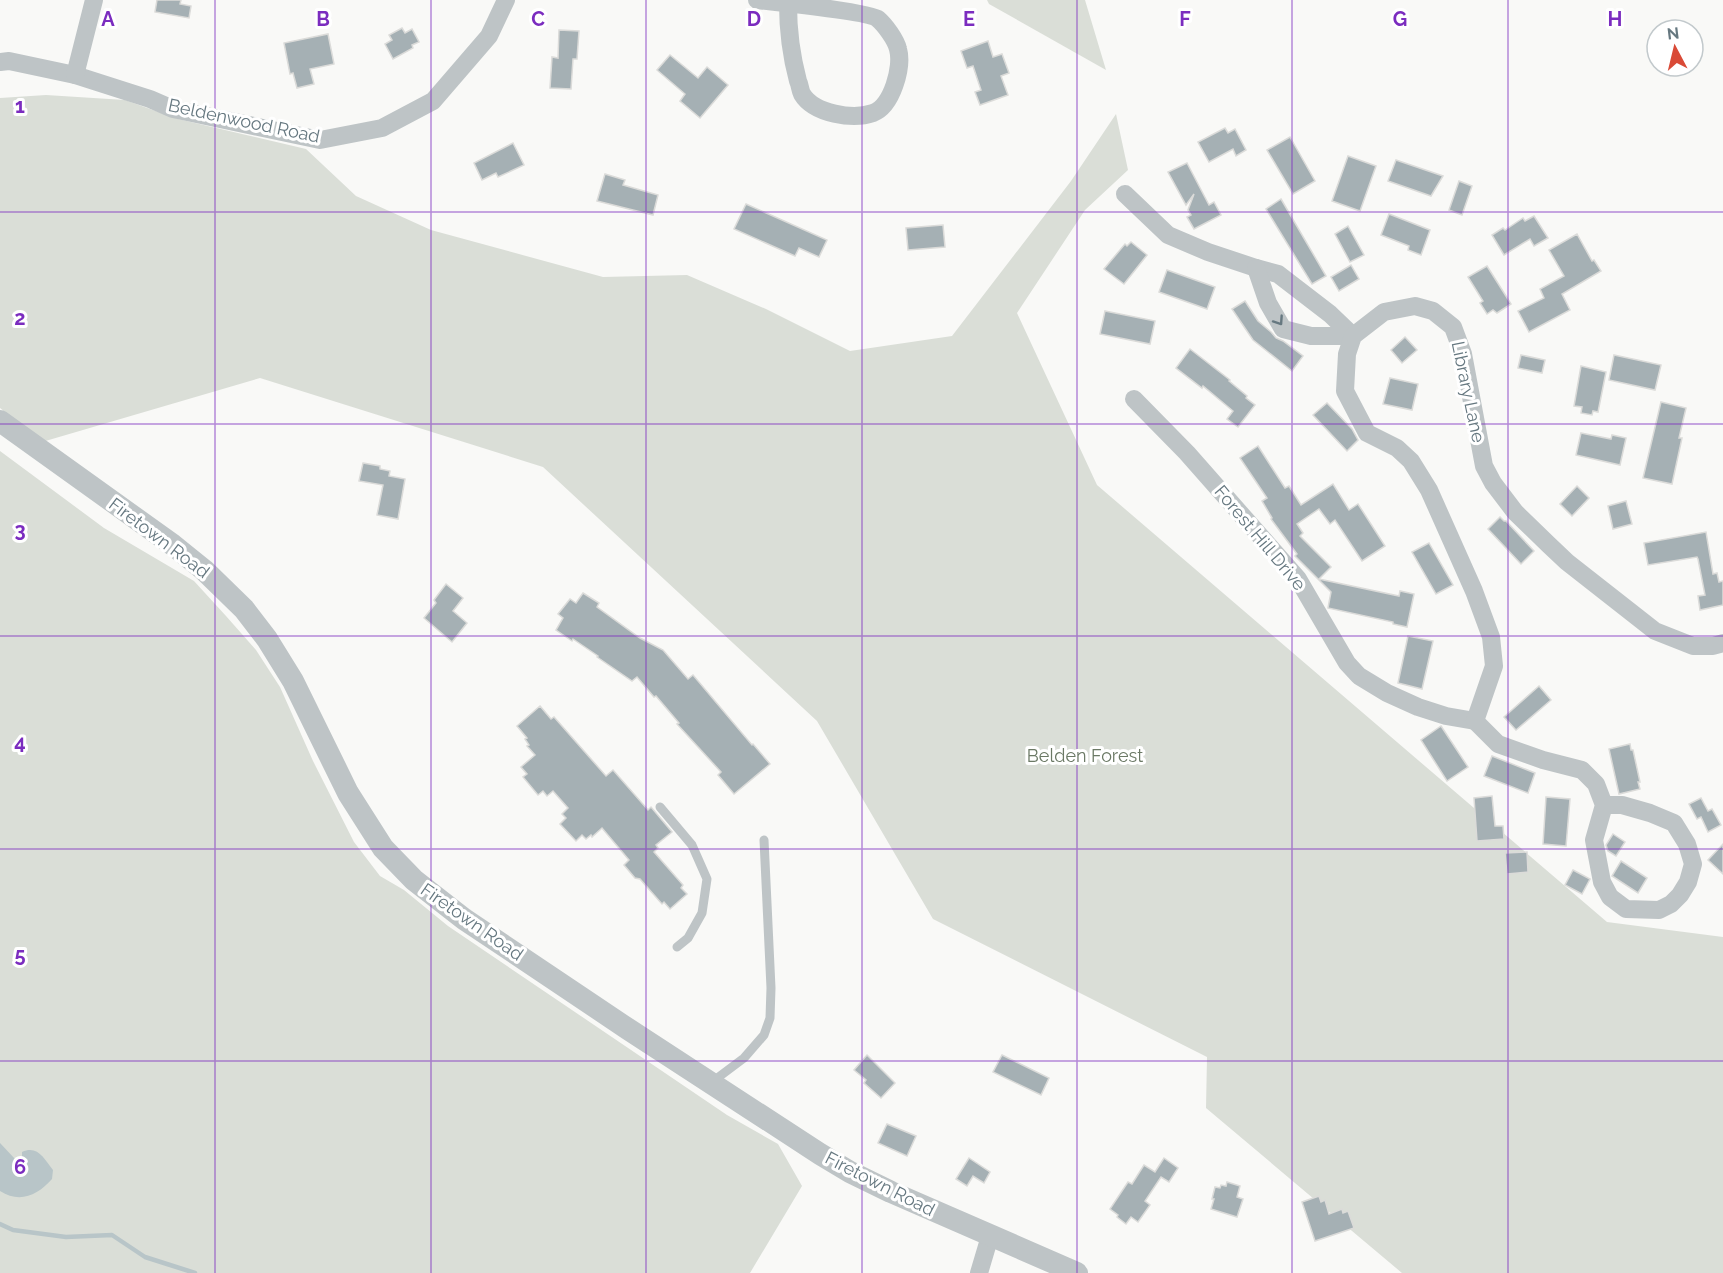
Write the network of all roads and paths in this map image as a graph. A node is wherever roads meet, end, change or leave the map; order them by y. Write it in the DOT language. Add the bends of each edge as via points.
graph roads {
  1 [pos="94,0"];
  2 [pos="506,0"];
  3 [pos="757,0"];
  4 [pos="788,4"];
  5 [pos="0,62"];
  6 [pos="75,75"];
  7 [pos="1125,194"];
  8 [pos="1256,268"];
  9 [pos="1353,336"];
  10 [pos="1134,399"];
  11 [pos="0,421"];
  12 [pos="1723,643"];
  13 [pos="1475,721"];
  14 [pos="1604,805"];
  15 [pos="660,807"];
  16 [pos="764,840"];
  17 [pos="677,947"];
  18 [pos="710,1083"];
  19 [pos="990,1236"];
  20 [pos="979,1273"];
  21 [pos="1077,1273"];
  1 -- 6 [label="street"];
  2 -- 6 [label="street, Beldenwood Road" via="489,36 433,101 381,128 320,140 173,109"];
  3 -- 4 [label="street"];
  4 -- 4 [label="street" via="877,18 892,37 900,66 896,83 874,113 845,116 828,112 802,94 790,45"];
  5 -- 6 [label="street, Beldenwood Road"];
  7 -- 8 [label="street" via="1168,235"];
  8 -- 9 [label="street" via="1278,274"];
  8 -- 9 [label="street, one-way" via="1268,303 1283,329 1311,336"];
  9 -- 12 [label="street, Library Lane" via="1384,312 1415,306 1433,311 1454,327 1463,354 1484,466 1515,512 1567,562 1654,631 1693,646"];
  9 -- 13 [label="street" via="1347,354 1345,391 1367,433 1397,448 1430,490 1491,637 1494,666"];
  10 -- 13 [label="street, Forest Hill Drive" via="1298,579 1347,663 1359,676 1418,707"];
  11 -- 18 [label="street, Firetown Road" via="172,545 244,609 293,681 348,793 383,848 414,880 464,919"];
  13 -- 14 [label="street" via="1498,744 1582,770 1596,784"];
  14 -- 14 [label="street" via="1594,840 1602,882 1610,897 1626,909 1659,910 1671,904 1688,882 1693,864 1674,823 1623,806"];
  15 -- 17 [label="lane" via="692,845 706,879 702,913 688,938"];
  16 -- 18 [label="lane" via="770,1018 764,1035 744,1058"];
  18 -- 19 [label="street, Firetown Road" via="850,1172"];
  19 -- 20 [label="street"];
  19 -- 21 [label="street, Firetown Road"];
}
